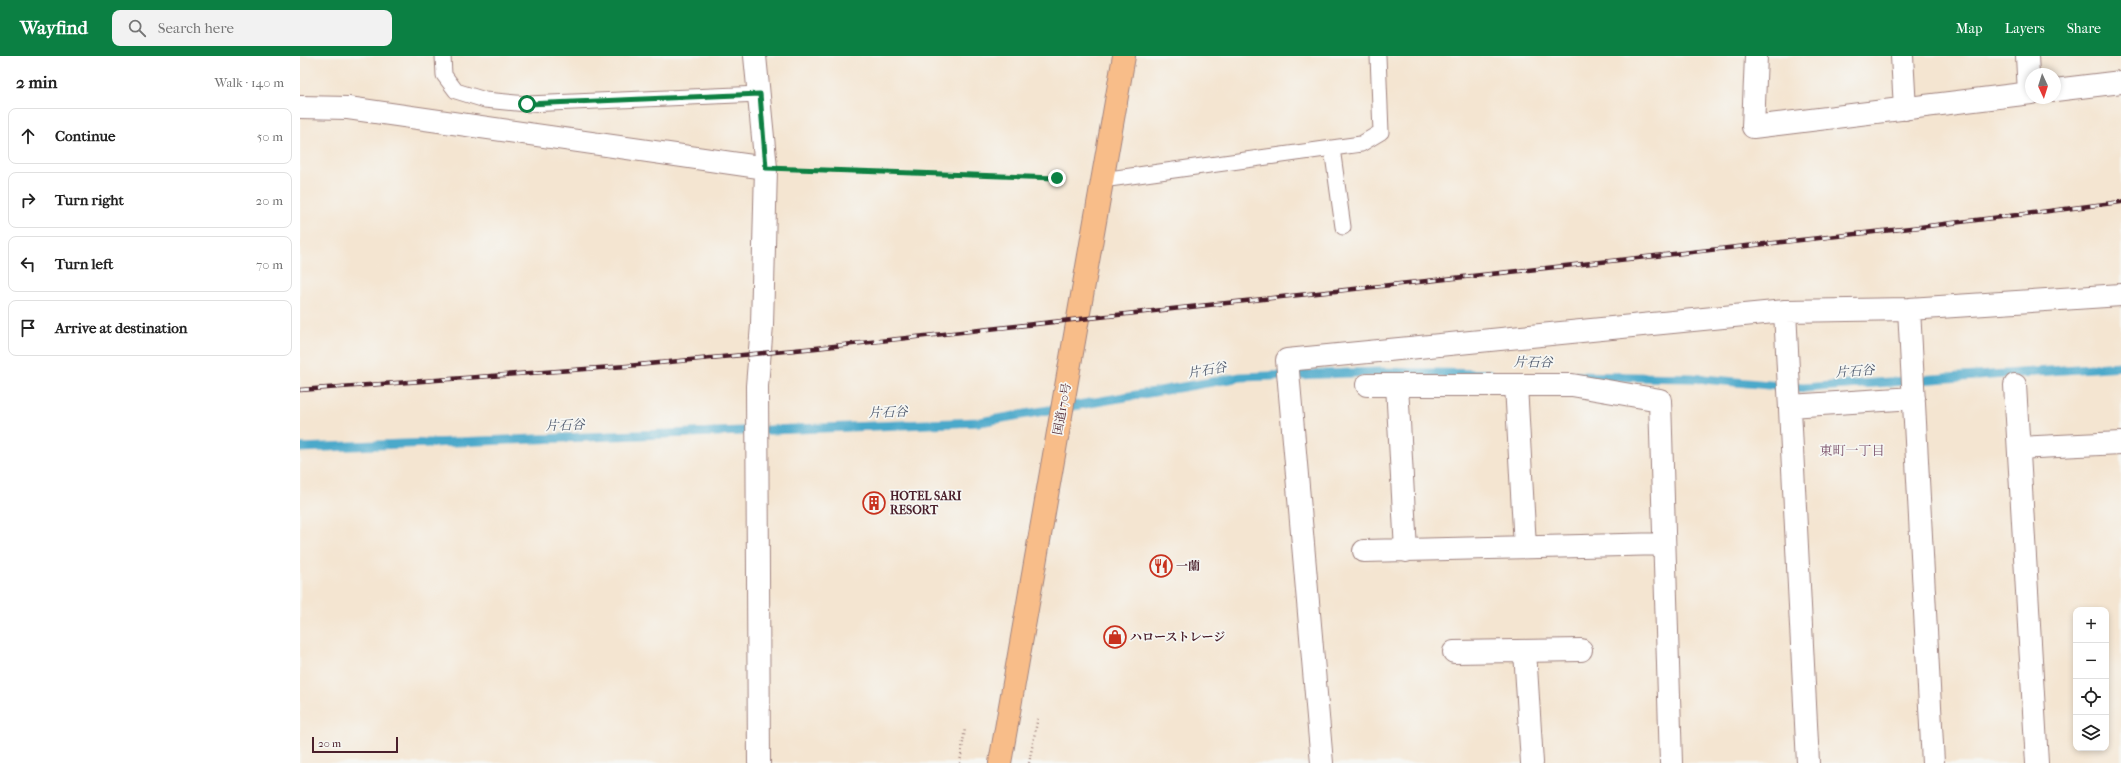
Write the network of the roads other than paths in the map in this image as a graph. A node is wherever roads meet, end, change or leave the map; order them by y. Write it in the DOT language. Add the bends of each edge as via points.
graph roads {
  1 [pos="443,56"];
  2 [pos="756,56"];
  3 [pos="1124,56"];
  4 [pos="1378,56"];
  5 [pos="1756,56"];
  6 [pos="1902,56"];
  7 [pos="2027,56"];
  8 [pos="2028,68"];
  9 [pos="2121,82"];
  10 [pos="2061,89"];
  11 [pos="760,94"];
  12 [pos="2025,94"];
  13 [pos="300,107"];
  14 [pos="1905,109"];
  15 [pos="1332,148"];
  16 [pos="766,168"];
  17 [pos="1102,180"];
  18 [pos="1343,227"];
  19 [pos="2121,295"];
  20 [pos="1909,309"];
  21 [pos="1785,312"];
  22 [pos="1367,385"];
  23 [pos="1397,385"];
  24 [pos="1516,385"];
  25 [pos="2015,385"];
  26 [pos="1914,398"];
  27 [pos="1790,406"];
  28 [pos="2121,443"];
  29 [pos="2019,448"];
  30 [pos="1664,544"];
  31 [pos="1525,548"];
  32 [pos="1364,551"];
  33 [pos="1406,551"];
  34 [pos="1580,650"];
  35 [pos="1525,651"];
  36 [pos="1454,652"];
  37 [pos="759,763"];
  38 [pos="1000,763"];
  39 [pos="1322,763"];
  40 [pos="1532,763"];
  41 [pos="1671,763"];
  42 [pos="1808,763"];
  43 [pos="1933,763"];
  44 [pos="2037,763"];
  1 -- 11 [label="lane" via="444,75 456,92 485,100 527,104"];
  2 -- 11 [label="street"];
  3 -- 17 [label="highway, 国道170号"];
  4 -- 15 [label="lane" via="1381,132 1361,144"];
  5 -- 14 [label="street" via="1754,127"];
  6 -- 14 [label="street"];
  7 -- 8 [label="street"];
  9 -- 10 [label="street"];
  11 -- 16 [label="street"];
  12 -- 14 [label="street"];
  13 -- 16 [label="street" via="348,108"];
  15 -- 17 [label="lane"];
  15 -- 18 [label="lane"];
  16 -- 37 [label="street" via="762,325 757,394"];
  17 -- 38 [label="highway, 国道170号"];
  19 -- 20 [label="street"];
  20 -- 21 [label="street"];
  20 -- 26 [label="street"];
  21 -- 27 [label="street"];
  21 -- 39 [label="street" via="1287,360"];
  22 -- 23 [label="street"];
  23 -- 24 [label="street"];
  23 -- 33 [label="street"];
  24 -- 30 [label="street" via="1572,385 1660,400"];
  24 -- 31 [label="street"];
  25 -- 29 [label="street"];
  26 -- 27 [label="street"];
  26 -- 43 [label="street"];
  27 -- 42 [label="street"];
  28 -- 29 [label="street"];
  29 -- 44 [label="street"];
  30 -- 31 [label="street"];
  30 -- 41 [label="street"];
  31 -- 33 [label="street"];
  32 -- 33 [label="street"];
  34 -- 35 [label="street"];
  35 -- 36 [label="street"];
  35 -- 40 [label="street"];
}
